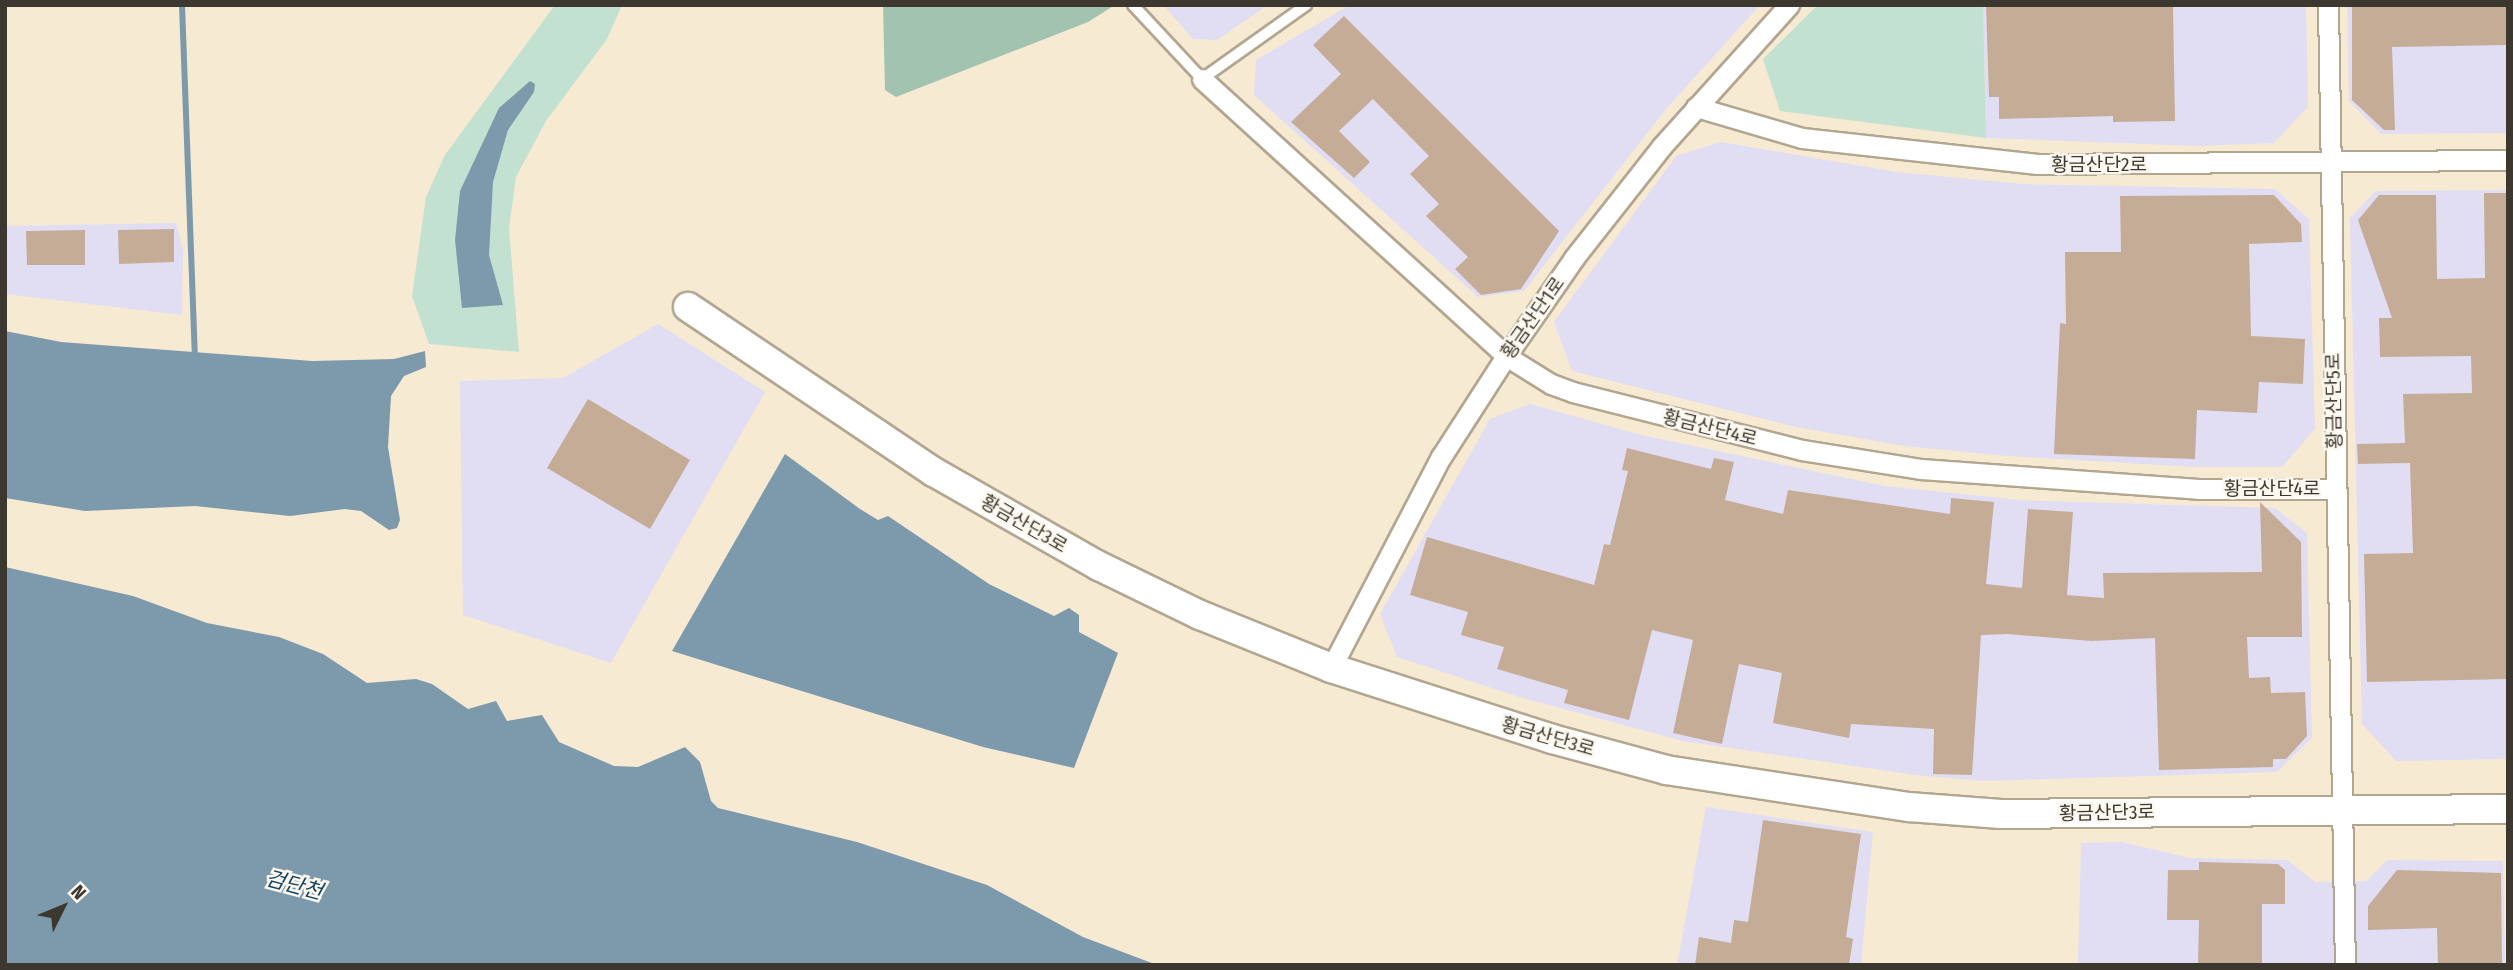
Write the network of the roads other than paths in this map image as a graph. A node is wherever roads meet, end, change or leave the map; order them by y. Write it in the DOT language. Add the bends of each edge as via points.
graph roads {
  1 [pos="1133,5"];
  2 [pos="1306,5"];
  3 [pos="1789,5"];
  4 [pos="2328,5"];
  5 [pos="1202,79"];
  6 [pos="1696,107"];
  7 [pos="2508,160"];
  8 [pos="2332,162"];
  9 [pos="688,307"];
  10 [pos="1506,356"];
  11 [pos="2335,489"];
  12 [pos="1331,668"];
  13 [pos="2508,809"];
  14 [pos="2342,811"];
  15 [pos="2345,965"];
  1 -- 5 [label="lane"];
  2 -- 5 [label="lane"];
  3 -- 6 [label="street, 황금산단1로"];
  4 -- 8 [label="street, 황금산단5로"];
  5 -- 10 [label="street, 황금산단4로"];
  6 -- 8 [label="street, 황금산단2로" via="1802,138 1969,159 2140,165"];
  6 -- 10 [label="street, 황금산단1로" via="1574,258"];
  7 -- 8 [label="street, 황금산단2로"];
  8 -- 11 [label="street, 황금산단5로"];
  9 -- 12 [label="street, 황금산단3로" via="934,472 1013,519 1200,615"];
  10 -- 11 [label="street, 황금산단4로" via="1573,393 1857,460 2077,483"];
  10 -- 12 [label="street, 황금산단1로" via="1441,457"];
  11 -- 14 [label="street, 황금산단5로"];
  12 -- 14 [label="street, 황금산단3로" via="1452,709 1666,770 1794,791 2001,814"];
  13 -- 14 [label="street, 황금산단3로"];
  14 -- 15 [label="street, 황금산단5로"];
}
